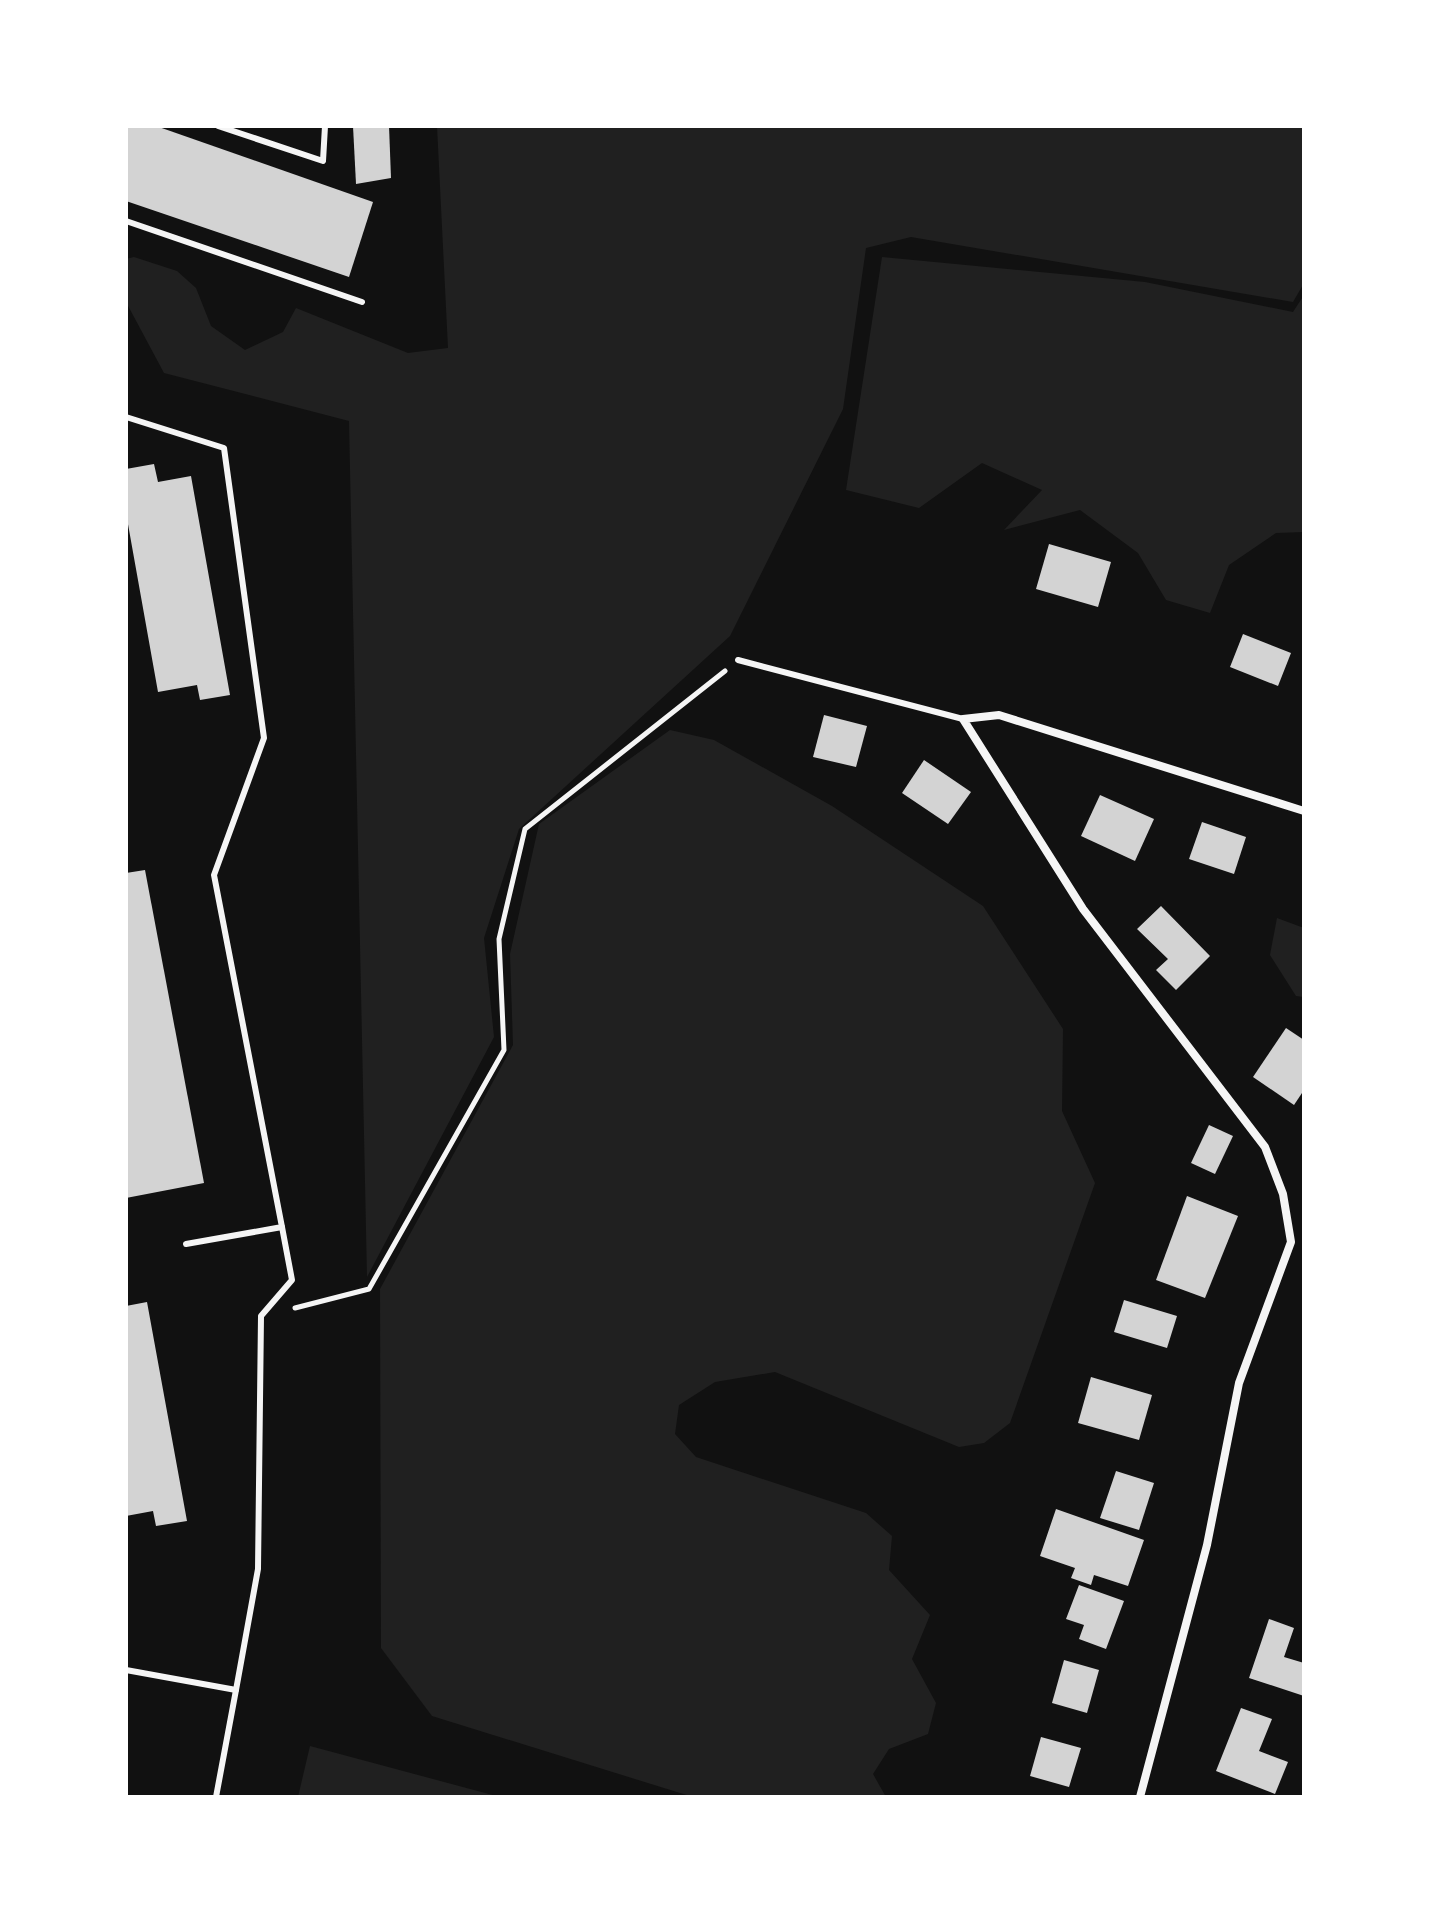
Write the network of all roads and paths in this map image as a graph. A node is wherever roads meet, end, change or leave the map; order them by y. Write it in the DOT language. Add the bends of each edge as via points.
graph roads {
  1 [pos="218,126"];
  2 [pos="325,126"];
  3 [pos="126,221"];
  4 [pos="362,302"];
  5 [pos="126,417"];
  6 [pos="738,660"];
  7 [pos="963,719"];
  8 [pos="1304,811"];
  9 [pos="282,1227"];
  10 [pos="186,1244"];
  11 [pos="261,1316"];
  12 [pos="126,1670"];
  13 [pos="236,1690"];
  14 [pos="216,1797"];
  15 [pos="1140,1797"];
  1 -- 2 [label="lane" via="323,161"];
  3 -- 4 [label="lane"];
  5 -- 9 [label="lane" via="224,448 264,738 214,875"];
  6 -- 7 [label="lane"];
  6 -- 11 [label="path" via="525,829 499,939 504,1050 369,1289"];
  7 -- 8 [label="street" via="999,715"];
  7 -- 15 [label="street" via="1083,909 1265,1147 1283,1194 1291,1242 1239,1383 1207,1545"];
  9 -- 10 [label="lane"];
  9 -- 11 [label="lane" via="292,1280"];
  11 -- 13 [label="lane" via="258,1569"];
  12 -- 13 [label="lane"];
  13 -- 14 [label="lane"];
}
